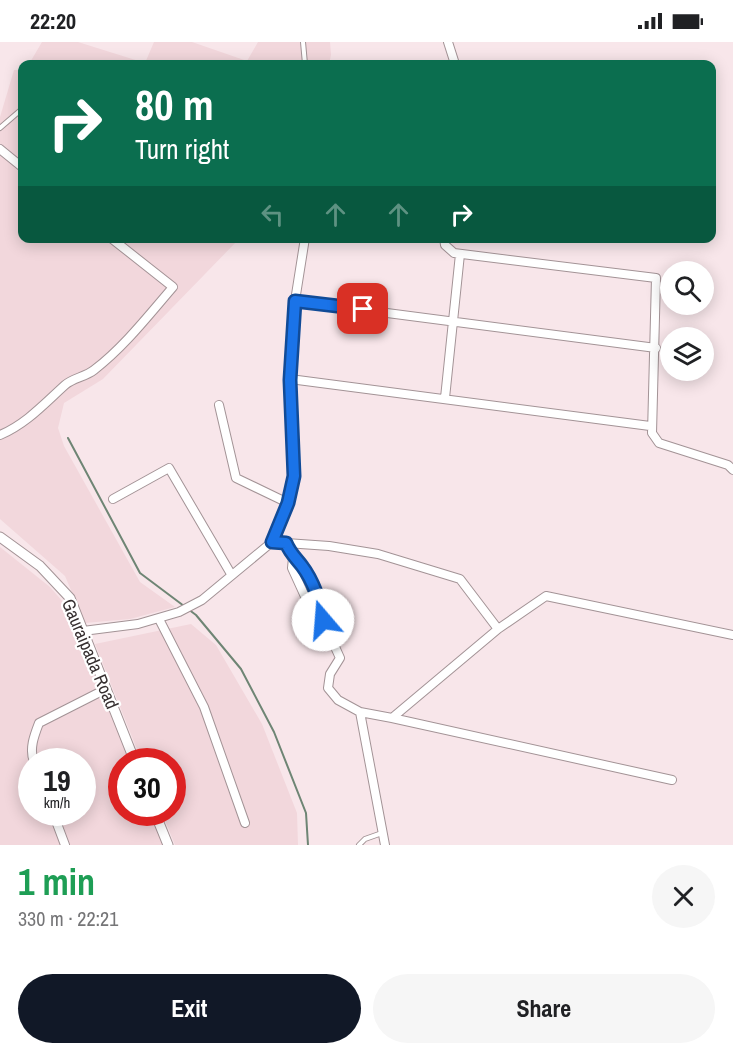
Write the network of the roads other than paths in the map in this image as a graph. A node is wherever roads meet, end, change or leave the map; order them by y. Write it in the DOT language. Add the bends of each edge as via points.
graph roads {
  1 [pos="303,42"];
  2 [pos="448,42"];
  3 [pos="304,60"];
  4 [pos="454,60"];
  5 [pos="18,112"];
  6 [pos="0,128"];
  7 [pos="0,149"];
  8 [pos="18,164"];
  9 [pos="117,243"];
  10 [pos="304,243"];
  11 [pos="444,243"];
  12 [pos="460,254"];
  13 [pos="295,301"];
  14 [pos="453,321"];
  15 [pos="656,348"];
  16 [pos="290,380"];
  17 [pos="445,398"];
  18 [pos="219,405"];
  19 [pos="650,426"];
  20 [pos="0,435"];
  21 [pos="731,467"];
  22 [pos="113,499"];
  23 [pos="288,503"];
  24 [pos="0,537"];
  25 [pos="272,542"];
  26 [pos="286,543"];
  27 [pos="231,574"];
  28 [pos="159,619"];
  29 [pos="498,629"];
  30 [pos="83,631"];
  31 [pos="733,635"];
  32 [pos="106,689"];
  33 [pos="360,712"];
  34 [pos="392,718"];
  35 [pos="32,748"];
  36 [pos="129,748"];
  37 [pos="672,780"];
  38 [pos="245,823"];
  39 [pos="58,826"];
  40 [pos="160,826"];
  41 [pos="382,833"];
  42 [pos="65,845"];
  43 [pos="168,845"];
  44 [pos="359,845"];
  45 [pos="385,845"];
  1 -- 3 [label="lane"];
  2 -- 4 [label="street"];
  5 -- 6 [label="lane"];
  7 -- 8 [label="street"];
  9 -- 20 [label="street" via="173,287 128,339 92,371 67,383 15,429"];
  10 -- 13 [label="street"];
  11 -- 12 [label="street"];
  12 -- 14 [label="street"];
  12 -- 15 [label="street" via="656,278"];
  13 -- 14 [label="street"];
  13 -- 16 [label="street"];
  14 -- 15 [label="street"];
  14 -- 17 [label="street"];
  15 -- 19 [label="street"];
  16 -- 17 [label="street"];
  16 -- 23 [label="street" via="294,476"];
  17 -- 19 [label="street"];
  18 -- 23 [label="street" via="236,478"];
  19 -- 21 [label="street" via="659,443"];
  22 -- 27 [label="street" via="169,468"];
  23 -- 25 [label="street"];
  24 -- 30 [label="street, Gauraipada Road" via="40,566 70,598"];
  25 -- 26 [label="street"];
  25 -- 27 [label="street"];
  26 -- 29 [label="street" via="378,554 459,579"];
  26 -- 33 [label="street" via="293,558 292,568 313,614 323,620 340,658 330,674 328,688 338,700"];
  27 -- 28 [label="street" via="202,600"];
  28 -- 30 [label="street"];
  28 -- 38 [label="street" via="204,707"];
  29 -- 31 [label="street" via="546,596"];
  29 -- 34 [label="street"];
  30 -- 32 [label="street, Gauraipada Road"];
  32 -- 35 [label="street" via="39,723"];
  32 -- 36 [label="street, Gauraipada Road"];
  33 -- 34 [label="street"];
  33 -- 41 [label="street"];
  34 -- 37 [label="street"];
  39 -- 42 [label="street"];
  40 -- 43 [label="street"];
  41 -- 44 [label="lane"];
  41 -- 45 [label="street"];
}
